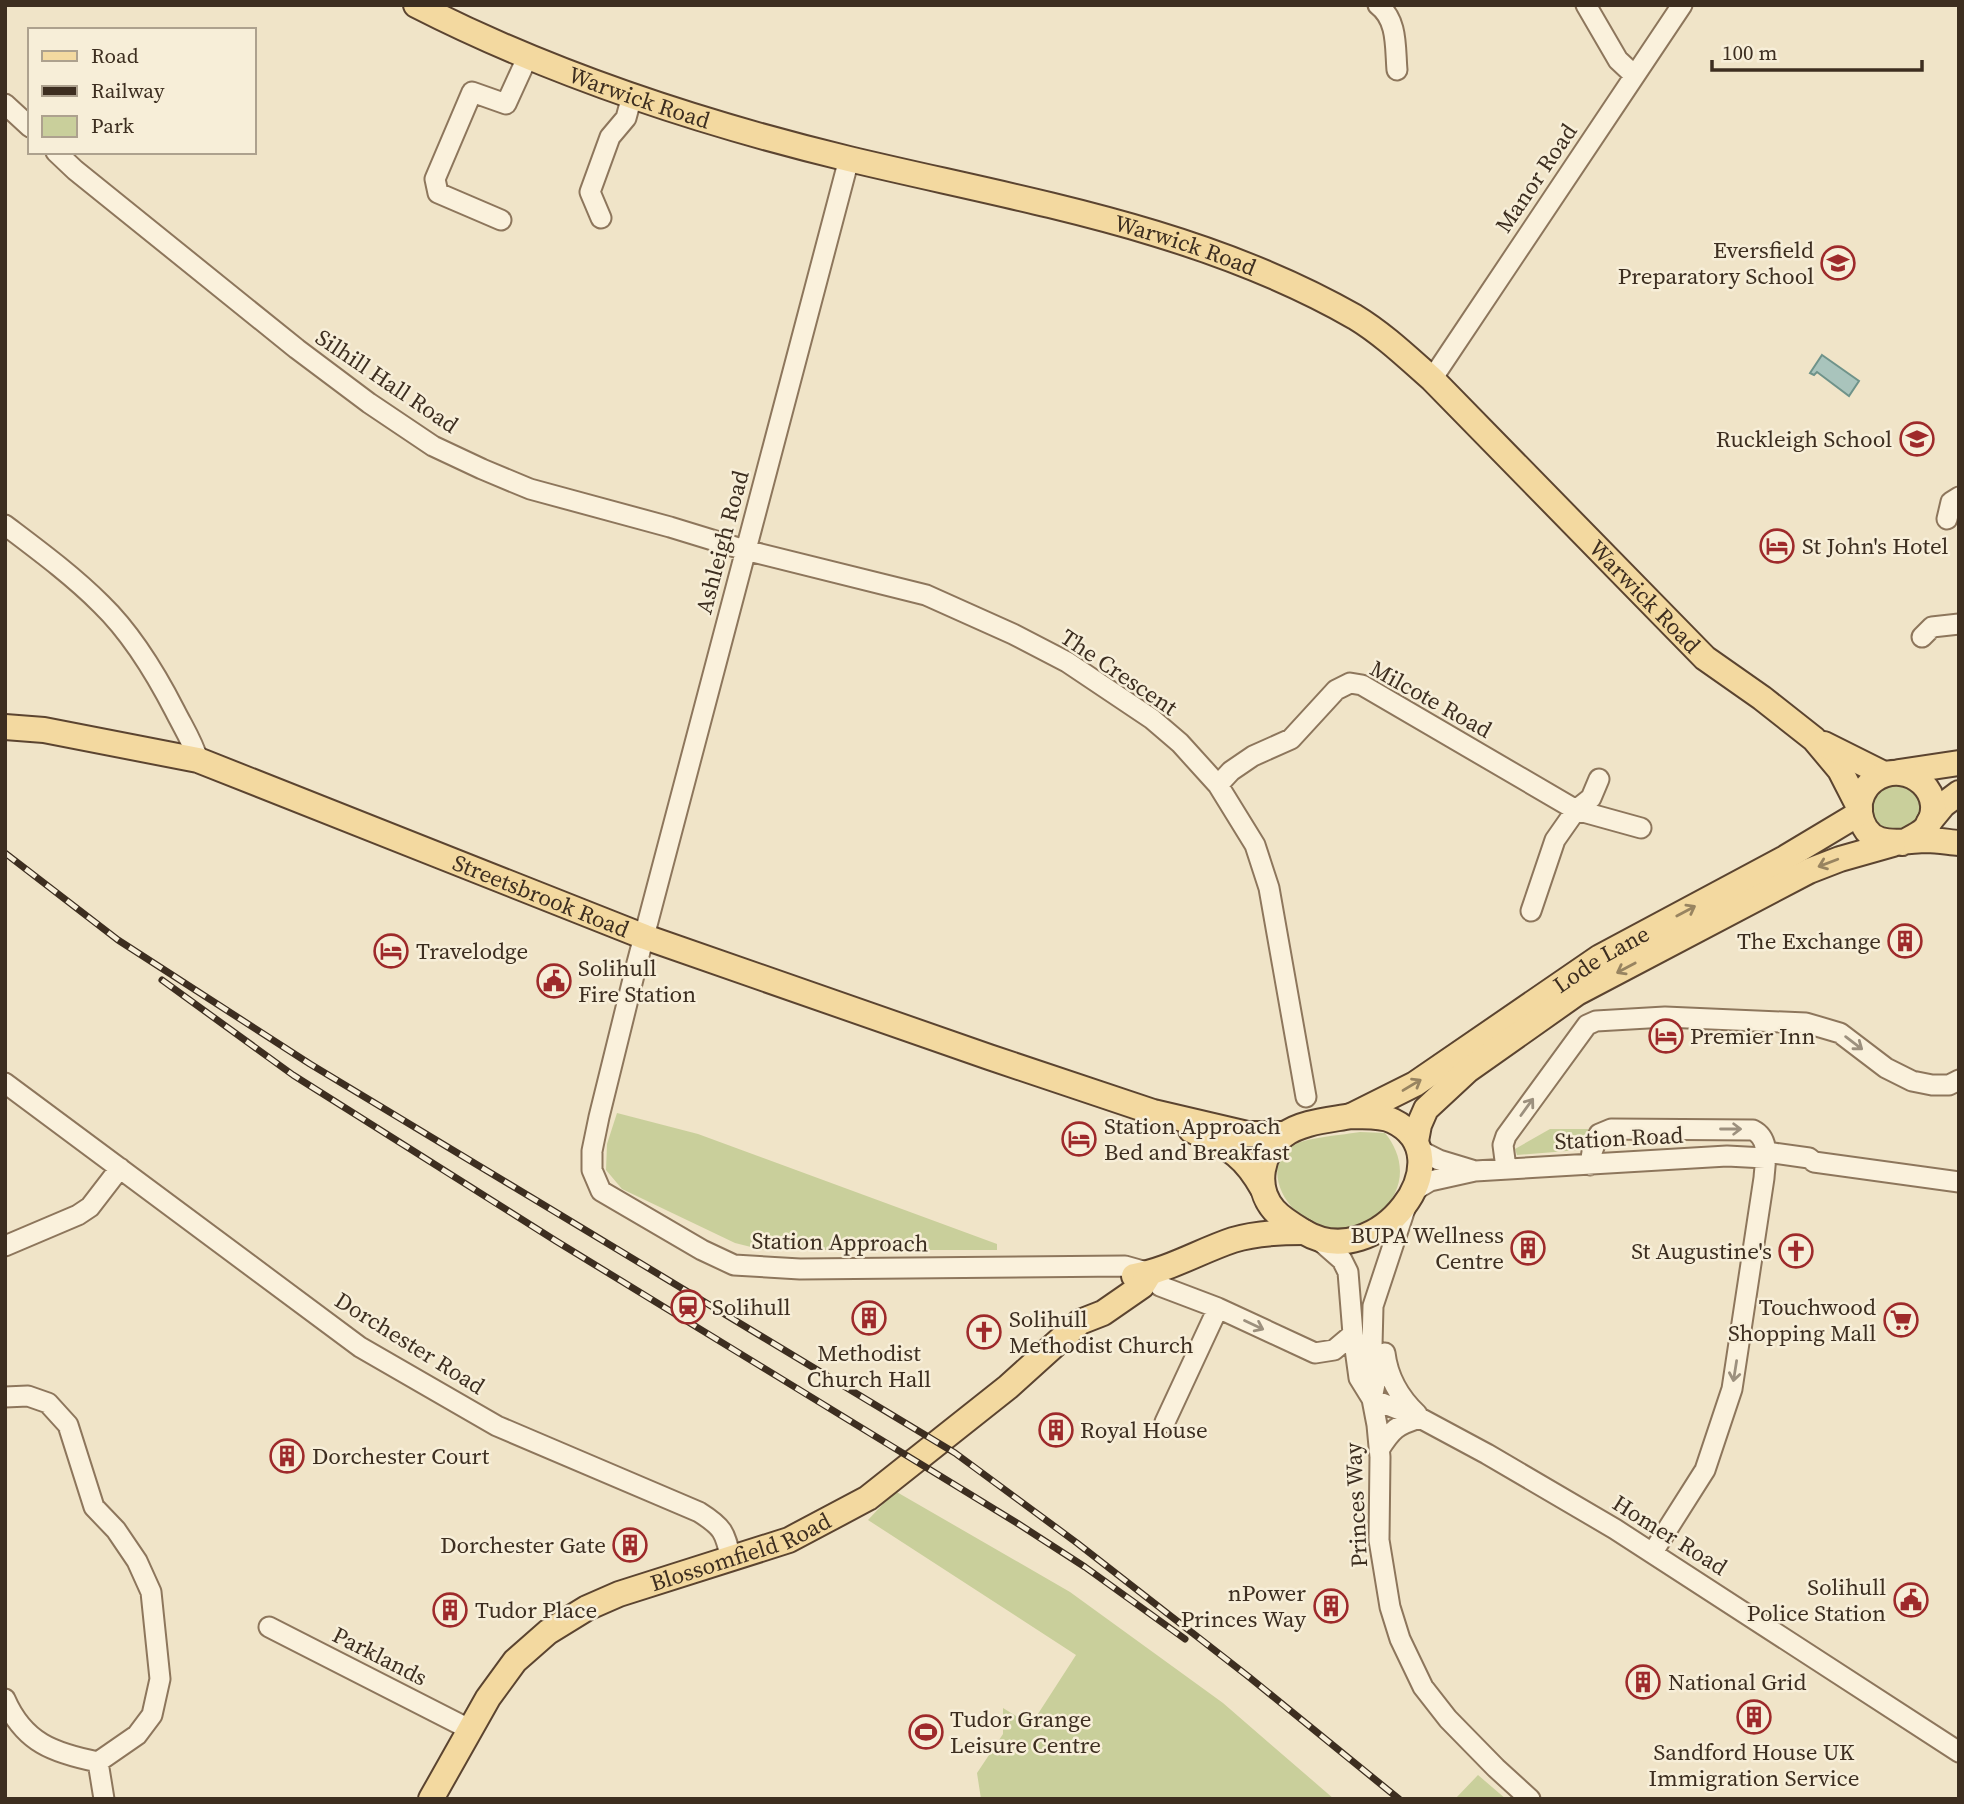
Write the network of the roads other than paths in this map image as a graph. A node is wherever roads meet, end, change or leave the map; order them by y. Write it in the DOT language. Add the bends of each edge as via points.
graph roads {
  1 [pos="416,5"];
  2 [pos="1378,5"];
  3 [pos="1586,5"];
  4 [pos="1682,5"];
  5 [pos="527,58"];
  6 [pos="1397,70"];
  7 [pos="1634,75"];
  8 [pos="632,96"];
  9 [pos="5,104"];
  10 [pos="28,125"];
  11 [pos="58,154"];
  12 [pos="849,159"];
  13 [pos="601,218"];
  14 [pos="501,220"];
  15 [pos="1432,379"];
  16 [pos="1959,497"];
  17 [pos="1947,519"];
  18 [pos="5,525"];
  19 [pos="745,550"];
  20 [pos="1959,624"];
  21 [pos="1922,636"];
  22 [pos="5,727"];
  23 [pos="1814,739"];
  24 [pos="198,760"];
  25 [pos="1959,764"];
  26 [pos="1891,773"];
  27 [pos="1599,779"];
  28 [pos="1218,785"];
  29 [pos="1944,806"];
  30 [pos="1576,810"];
  31 [pos="1860,811"];
  32 [pos="1640,828"];
  33 [pos="1959,843"];
  34 [pos="1898,844"];
  35 [pos="1531,911"];
  36 [pos="645,937"];
  37 [pos="1959,1080"];
  38 [pos="5,1083"];
  39 [pos="1306,1097"];
  40 [pos="1153,1112"];
  41 [pos="1351,1116"];
  42 [pos="1285,1133"];
  43 [pos="1417,1145"];
  44 [pos="1765,1158"];
  45 [pos="1590,1165"];
  46 [pos="120,1168"];
  47 [pos="1506,1168"];
  48 [pos="1475,1171"];
  49 [pos="1959,1182"];
  50 [pos="1265,1193"];
  51 [pos="1411,1196"];
  52 [pos="1311,1236"];
  53 [pos="1235,1239"];
  54 [pos="5,1246"];
  55 [pos="1385,1269"];
  56 [pos="1152,1272"];
  57 [pos="1218,1308"];
  58 [pos="1353,1334"];
  59 [pos="5,1397"];
  60 [pos="1372,1399"];
  61 [pos="1420,1418"];
  62 [pos="1165,1422"];
  63 [pos="1379,1450"];
  64 [pos="1653,1552"];
  65 [pos="731,1559"];
  66 [pos="269,1627"];
  67 [pos="5,1699"];
  68 [pos="469,1728"];
  69 [pos="1959,1752"];
  70 [pos="98,1762"];
  71 [pos="104,1799"];
  72 [pos="431,1799"];
  73 [pos="1530,1799"];
  1 -- 5 [label="main road, Warwick Road"];
  2 -- 6 [label="street" via="1394,27"];
  3 -- 7 [label="street" via="1618,60"];
  4 -- 7 [label="street, Manor Road"];
  5 -- 8 [label="main road, Warwick Road"];
  5 -- 14 [label="street" via="506,104 472,92 436,179 438,193"];
  7 -- 15 [label="street, Manor Road"];
  8 -- 12 [label="main road, Warwick Road" via="740,131"];
  8 -- 13 [label="street" via="626,118 610,137 590,192"];
  9 -- 10 [label="street"];
  11 -- 19 [label="street, Silhill Hall Road" via="297,349 433,446 530,489"];
  12 -- 15 [label="main road, Warwick Road" via="1098,218 1240,262 1356,317"];
  12 -- 19 [label="street, Ashleigh Road"];
  15 -- 23 [label="main road, Warwick Road" via="1705,658"];
  16 -- 17 [label="street" via="1951,502"];
  18 -- 24 [label="street" via="103,606 130,638 164,689"];
  19 -- 28 [label="street, The Crescent" via="926,596 1013,634 1067,662 1152,719"];
  19 -- 36 [label="street, Ashleigh Road"];
  20 -- 21 [label="street" via="1932,627"];
  22 -- 24 [label="main road, Streetsbrook Road" via="44,730"];
  23 -- 26 [label="main road, Warwick Road"];
  23 -- 31 [label="main road, Warwick Road" via="1840,769"];
  24 -- 36 [label="main road, Streetsbrook Road"];
  25 -- 26 [label="main road"];
  26 -- 29 [label="main road" via="1918,779"];
  26 -- 31 [label="main road" via="1870,783"];
  27 -- 30 [label="street" via="1591,798"];
  28 -- 30 [label="street, Milcote Road" via="1253,756 1291,738 1336,690 1354,683"];
  28 -- 39 [label="street, The Crescent" via="1255,845 1269,888"];
  29 -- 34 [label="main road" via="1923,831"];
  30 -- 32 [label="street, Milcote Road"];
  30 -- 35 [label="street" via="1555,840"];
  31 -- 34 [label="main road" via="1874,837"];
  41 -- 31 [label="main road, Lode Lane, one-way" via="1415,1084 1600,957 1784,858"];
  33 -- 34 [label="main road" via="1927,840"];
  34 -- 43 [label="main road, Lode Lane, one-way" via="1809,871 1577,993 1468,1070 1426,1109"];
  36 -- 40 [label="main road, Streetsbrook Road"];
  36 -- 56 [label="street, Station Approach" via="592,1151 592,1170 601,1191 734,1265 800,1269 1125,1266"];
  47 -- 37 [label="street, one-way" via="1506,1136 1587,1025 1596,1021 1665,1017 1806,1023 1840,1033 1886,1068 1912,1081 1949,1085"];
  38 -- 46 [label="street, Dorchester Road"];
  40 -- 42 [label="main road, Streetsbrook Road" via="1247,1134"];
  40 -- 50 [label="main road, Streetsbrook Road" via="1235,1152"];
  41 -- 42 [label="main road"];
  41 -- 43 [label="main road" via="1393,1121"];
  42 -- 50 [label="main road" via="1265,1159"];
  43 -- 48 [label="street, Station Road" via="1439,1160"];
  43 -- 51 [label="main road" via="1419,1175"];
  44 -- 45 [label="street, Station Road" via="1727,1156"];
  45 -- 44 [label="street, one-way" via="1599,1134 1611,1129 1753,1130 1765,1143"];
  44 -- 49 [label="street, Station Road" via="1773,1164 1802,1167 1814,1162"];
  44 -- 64 [label="street, one-way" via="1732,1389 1705,1470"];
  45 -- 47 [label="street, Station Road"];
  46 -- 54 [label="street" via="90,1207"];
  46 -- 65 [label="street, Dorchester Road" via="360,1347 497,1426 699,1512 725,1534"];
  47 -- 48 [label="street, Station Road"];
  48 -- 51 [label="street, Station Road" via="1430,1181"];
  50 -- 52 [label="main road" via="1283,1218"];
  50 -- 53 [label="main road, Blossomfield Road" via="1254,1223"];
  51 -- 52 [label="main road" via="1386,1224 1352,1242"];
  51 -- 55 [label="street, Princes Way"];
  52 -- 53 [label="main road, Blossomfield Road" via="1276,1233"];
  52 -- 58 [label="street, Princes Way" via="1342,1260 1349,1272"];
  53 -- 56 [label="main road, Blossomfield Road"];
  55 -- 60 [label="street, Princes Way" via="1373,1306 1377,1374"];
  55 -- 61 [label="street" via="1386,1363 1393,1385"];
  56 -- 57 [label="street" via="1160,1286"];
  56 -- 65 [label="main road, Blossomfield Road" via="1125,1277 1086,1308 1080,1322 1008,1387 884,1488 789,1540"];
  57 -- 58 [label="street, one-way" via="1315,1353 1334,1350"];
  57 -- 62 [label="street"];
  58 -- 60 [label="street, Princes Way" via="1359,1378"];
  59 -- 70 [label="street" via="28,1396 48,1403 68,1424 93,1507 116,1530 151,1592 160,1679 152,1715 137,1735"];
  60 -- 61 [label="street, Homer Road"];
  60 -- 63 [label="street, Princes Way"];
  61 -- 63 [label="street" via="1391,1431"];
  61 -- 64 [label="street, Homer Road"];
  63 -- 73 [label="street, Princes Way" via="1379,1540 1390,1607 1409,1661 1447,1719"];
  64 -- 69 [label="street, Homer Road"];
  65 -- 68 [label="main road, Blossomfield Road" via="620,1594 559,1624 516,1661"];
  66 -- 68 [label="street, Parklands"];
  67 -- 70 [label="street" via="22,1728 40,1745"];
  68 -- 72 [label="main road, Blossomfield Road"];
  70 -- 71 [label="street"];
}
